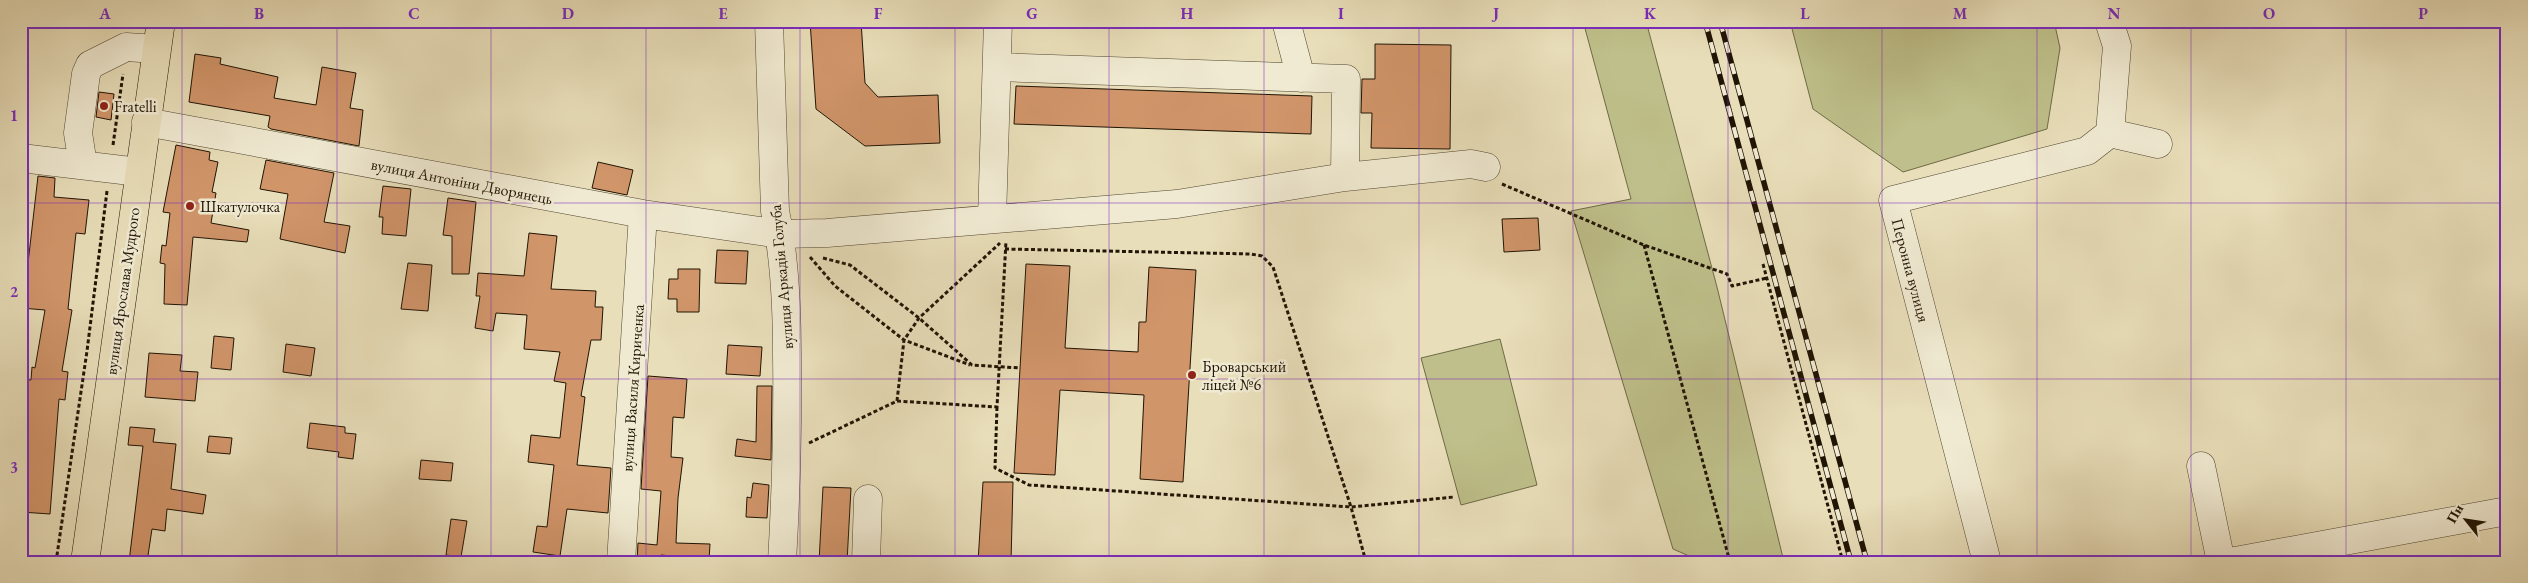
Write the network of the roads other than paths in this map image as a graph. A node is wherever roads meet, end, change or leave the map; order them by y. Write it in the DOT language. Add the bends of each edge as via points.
graph roads {
  1 [pos="161,21"];
  2 [pos="769,21"];
  3 [pos="998,21"];
  4 [pos="1286,21"];
  5 [pos="2109,21"];
  6 [pos="156,49"];
  7 [pos="997,67"];
  8 [pos="1302,78"];
  9 [pos="146,122"];
  10 [pos="2110,133"];
  11 [pos="2158,144"];
  12 [pos="21,158"];
  13 [pos="83,165"];
  14 [pos="1486,167"];
  15 [pos="139,172"];
  16 [pos="1344,177"];
  17 [pos="643,214"];
  18 [pos="992,219"];
  19 [pos="780,234"];
  20 [pos="2201,466"];
  21 [pos="868,499"];
  22 [pos="2507,511"];
  23 [pos="85,562"];
  24 [pos="621,562"];
  25 [pos="782,562"];
  26 [pos="866,562"];
  27 [pos="1987,562"];
  28 [pos="2221,562"];
  29 [pos="2230,562"];
  1 -- 6 [label="main road, вулиця Ярослава Мудрого"];
  2 -- 19 [label="street, вулиця Аркадія Голуба" via="775,211"];
  3 -- 7 [label="street"];
  4 -- 8 [label="street"];
  5 -- 10 [label="street" via="2117,46"];
  6 -- 9 [label="main road, вулиця Ярослава Мудрого"];
  6 -- 13 [label="street" via="126,47 90,64 78,133"];
  7 -- 8 [label="street"];
  7 -- 18 [label="street"];
  8 -- 16 [label="street" via="1346,79"];
  9 -- 15 [label="main road, вулиця Ярослава Мудрого"];
  9 -- 17 [label="street, вулиця Антоніни Дворянець"];
  10 -- 11 [label="street"];
  10 -- 27 [label="street, Перонна вулиця" via="2086,151 1893,200"];
  12 -- 13 [label="street"];
  13 -- 15 [label="street"];
  14 -- 16 [label="street, вулиця Антоніни Дворянець" via="1464,164"];
  15 -- 23 [label="main road, вулиця Ярослава Мудрого"];
  16 -- 18 [label="street, вулиця Антоніни Дворянець" via="1177,204"];
  17 -- 19 [label="street, вулиця Антоніни Дворянець"];
  17 -- 24 [label="street, вулиця Василя Кириченка"];
  18 -- 19 [label="street, вулиця Антоніни Дворянець"];
  19 -- 25 [label="street, вулиця Аркадія Голуба" via="787,317 788,446"];
  20 -- 28 [label="street"];
  21 -- 26 [label="street"];
  22 -- 29 [label="street"];
}
